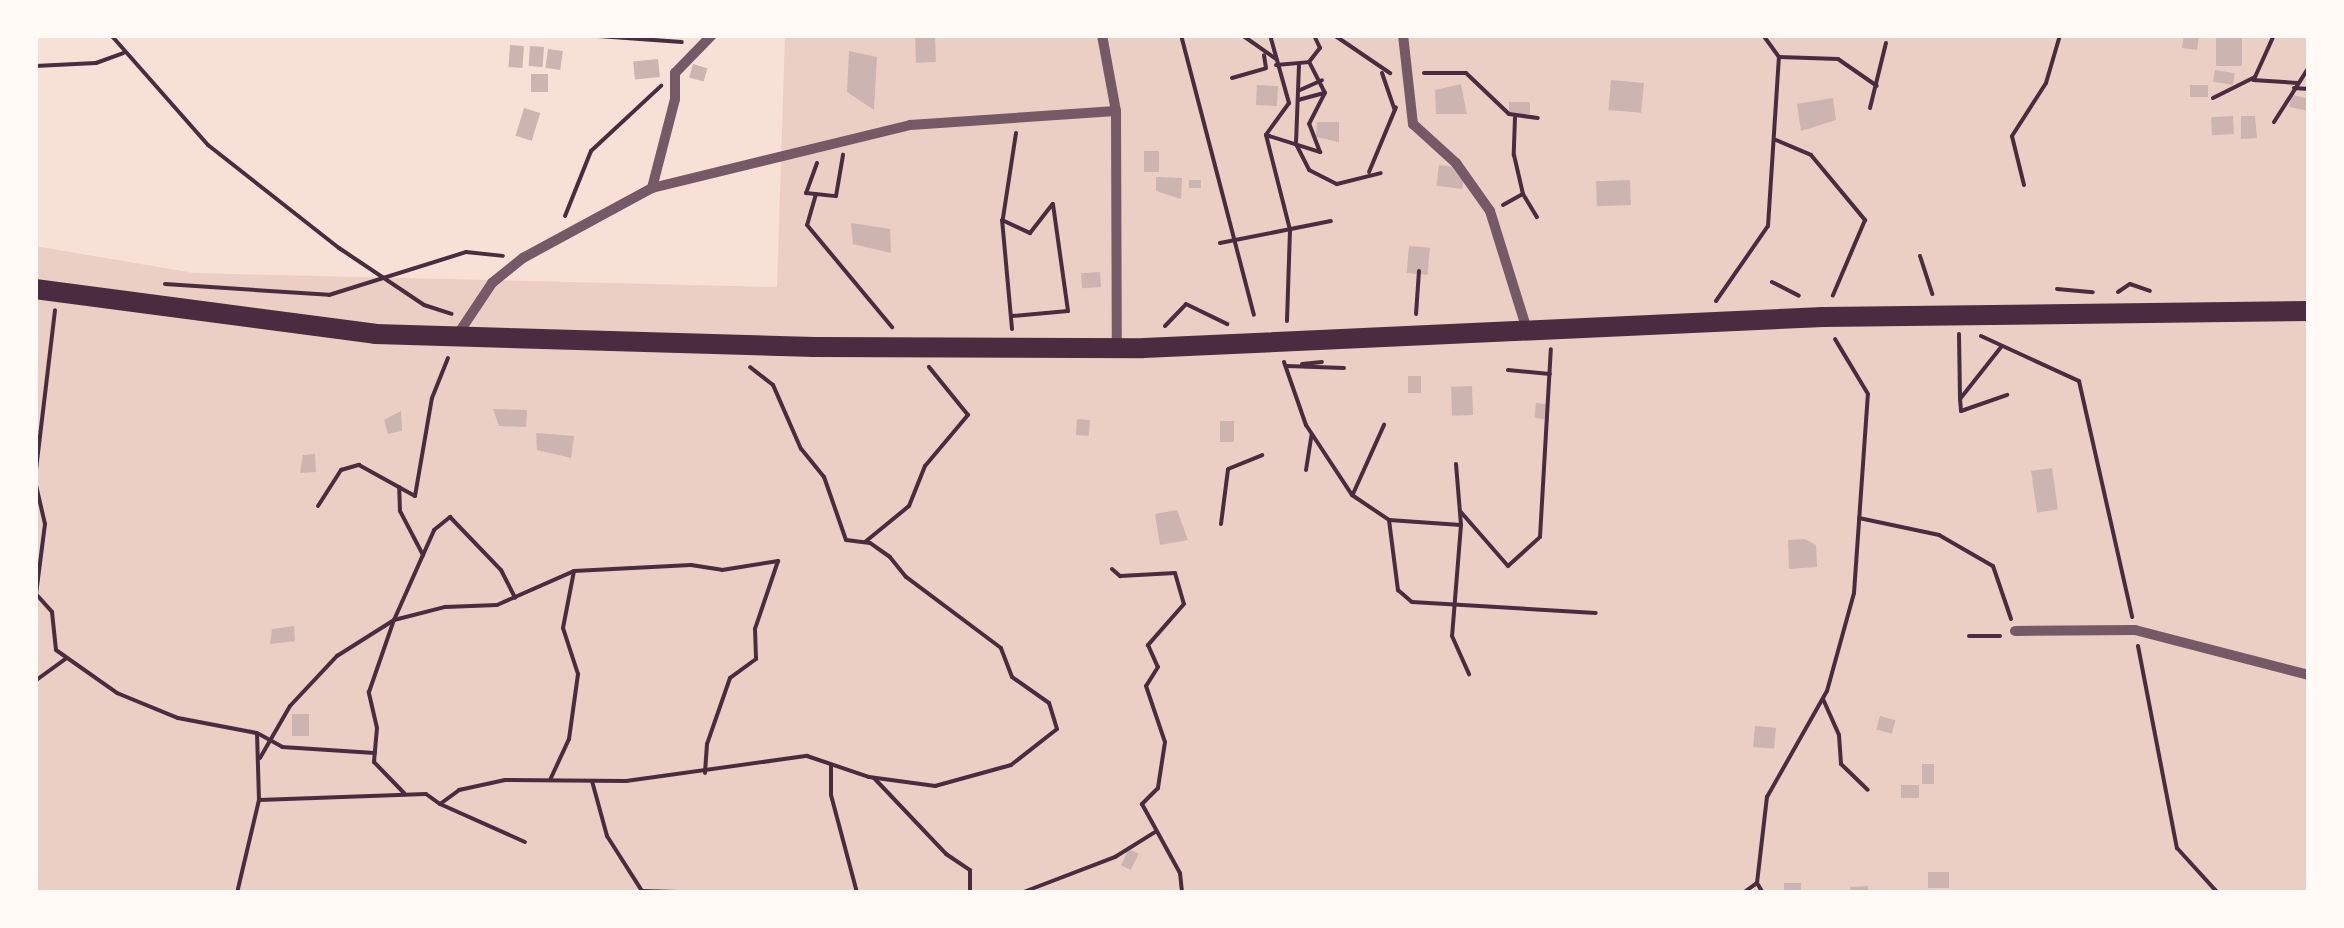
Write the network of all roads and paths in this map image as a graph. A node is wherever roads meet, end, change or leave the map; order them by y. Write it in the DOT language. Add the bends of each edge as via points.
graph roads {
  1 [pos="111,35"];
  2 [pos="584,35"];
  3 [pos="695,35"];
  4 [pos="712,35"];
  5 [pos="1102,35"];
  6 [pos="1181,35"];
  7 [pos="1242,35"];
  8 [pos="1270,35"];
  9 [pos="1314,35"];
  10 [pos="1334,35"];
  11 [pos="1403,35"];
  12 [pos="1763,35"];
  13 [pos="2060,35"];
  14 [pos="2274,35"];
  15 [pos="1886,43"];
  16 [pos="124,53"];
  17 [pos="1264,54"];
  18 [pos="1779,58"];
  19 [pos="1276,62"];
  20 [pos="1310,62"];
  21 [pos="1299,65"];
  22 [pos="35,66"];
  23 [pos="2309,67"];
  24 [pos="674,73"];
  25 [pos="1382,73"];
  26 [pos="1409,73"];
  27 [pos="2255,77"];
  28 [pos="1232,78"];
  29 [pos="1322,80"];
  30 [pos="1878,86"];
  31 [pos="2307,86"];
  32 [pos="1299,90"];
  33 [pos="1406,90"];
  34 [pos="1325,93"];
  35 [pos="2213,98"];
  36 [pos="1297,100"];
  37 [pos="1870,108"];
  38 [pos="1395,110"];
  39 [pos="1116,111"];
  40 [pos="1019,114"];
  41 [pos="1516,117"];
  42 [pos="1538,118"];
  43 [pos="2274,122"];
  44 [pos="1266,134"];
  45 [pos="846,140"];
  46 [pos="1776,140"];
  47 [pos="1296,144"];
  48 [pos="824,145"];
  49 [pos="1381,173"];
  50 [pos="1369,174"];
  51 [pos="2024,185"];
  52 [pos="652,188"];
  53 [pos="816,194"];
  54 [pos="1523,194"];
  55 [pos="1490,212"];
  56 [pos="1538,217"];
  57 [pos="1002,220"];
  58 [pos="1330,220"];
  59 [pos="1290,230"];
  60 [pos="558,234"];
  61 [pos="1220,243"];
  62 [pos="1920,256"];
  63 [pos="523,258"];
  64 [pos="1418,272"];
  65 [pos="385,279"];
  66 [pos="157,283"];
  67 [pos="35,289"];
  68 [pos="57,292"];
  69 [pos="2309,311"];
  70 [pos="1254,315"];
  71 [pos="1938,315"];
  72 [pos="1011,316"];
  73 [pos="1823,317"];
  74 [pos="468,318"];
  75 [pos="1699,325"];
  76 [pos="1528,332"];
  77 [pos="1551,332"];
  78 [pos="1415,339"];
  79 [pos="455,340"];
  80 [pos="1289,342"];
  81 [pos="724,345"];
  82 [pos="1117,347"];
  83 [pos="2002,347"];
  84 [pos="912,348"];
  85 [pos="1013,349"];
  86 [pos="1342,360"];
  87 [pos="1287,366"];
  88 [pos="1344,368"];
  89 [pos="1508,370"];
  90 [pos="1550,374"];
  91 [pos="2007,395"];
  92 [pos="1960,399"];
  93 [pos="1384,426"];
  94 [pos="1312,434"];
  95 [pos="1262,455"];
  96 [pos="1456,464"];
  97 [pos="1306,470"];
  98 [pos="35,479"];
  99 [pos="399,487"];
  100 [pos="1352,495"];
  101 [pos="318,506"];
  102 [pos="1460,510"];
  103 [pos="1859,518"];
  104 [pos="1389,520"];
  105 [pos="1221,524"];
  106 [pos="1461,526"];
  107 [pos="866,542"];
  108 [pos="423,555"];
  109 [pos="1112,568"];
  110 [pos="574,571"];
  111 [pos="514,598"];
  112 [pos="1457,604"];
  113 [pos="1596,613"];
  114 [pos="394,620"];
  115 [pos="2134,630"];
  116 [pos="2015,632"];
  117 [pos="1969,636"];
  118 [pos="67,658"];
  119 [pos="1469,674"];
  120 [pos="2309,674"];
  121 [pos="35,682"];
  122 [pos="1823,699"];
  123 [pos="257,733"];
  124 [pos="270,738"];
  125 [pos="375,753"];
  126 [pos="258,762"];
  127 [pos="831,765"];
  128 [pos="705,773"];
  129 [pos="874,778"];
  130 [pos="550,780"];
  131 [pos="592,780"];
  132 [pos="1868,790"];
  133 [pos="404,794"];
  134 [pos="258,800"];
  135 [pos="440,804"];
  136 [pos="1156,832"];
  137 [pos="525,842"];
  138 [pos="1757,883"];
  139 [pos="237,893"];
  140 [pos="712,893"];
  141 [pos="857,893"];
  142 [pos="970,893"];
  143 [pos="1021,893"];
  144 [pos="1182,893"];
  145 [pos="1744,893"];
  146 [pos="1764,893"];
  147 [pos="2218,893"];
  1 -- 16 [label="path"];
  2 -- 3 [label="path" via="681,43"];
  4 -- 24 [label="street"];
  5 -- 39 [label="street"];
  6 -- 70 [label="path"];
  7 -- 17 [label="path"];
  8 -- 19 [label="path"];
  9 -- 20 [label="path" via="1320,48"];
  10 -- 25 [label="path"];
  11 -- 26 [label="street"];
  12 -- 18 [label="path"];
  13 -- 51 [label="path" via="2046,83 2012,136"];
  14 -- 27 [label="path"];
  15 -- 30 [label="path"];
  16 -- 22 [label="path" via="96,63"];
  16 -- 65 [label="path" via="208,144"];
  17 -- 19 [label="path"];
  17 -- 28 [label="path" via="1266,68"];
  18 -- 30 [label="path" via="1838,58"];
  18 -- 46 [label="path"];
  19 -- 21 [label="path"];
  19 -- 44 [label="path" via="1289,103"];
  20 -- 21 [label="path"];
  20 -- 29 [label="path"];
  21 -- 32 [label="path"];
  23 -- 31 [label="path"];
  24 -- 52 [label="street" via="675,99"];
  24 -- 60 [label="path" via="591,152"];
  25 -- 26 [label="path"];
  25 -- 38 [label="path"];
  26 -- 33 [label="street"];
  26 -- 41 [label="path" via="1466,73"];
  27 -- 31 [label="path" via="2247,80"];
  27 -- 35 [label="path"];
  29 -- 32 [label="path"];
  29 -- 34 [label="path"];
  30 -- 37 [label="path"];
  31 -- 43 [label="path" via="2291,88"];
  32 -- 36 [label="path"];
  33 -- 38 [label="path"];
  33 -- 55 [label="street" via="1419,133 1448,154"];
  34 -- 36 [label="path"];
  34 -- 47 [label="path" via="1309,124 1320,152"];
  36 -- 47 [label="path"];
  38 -- 50 [label="path"];
  39 -- 40 [label="street"];
  39 -- 82 [label="street"];
  40 -- 45 [label="street" via="910,124"];
  40 -- 57 [label="path"];
  41 -- 42 [label="path"];
  41 -- 54 [label="path" via="1514,155"];
  44 -- 47 [label="path"];
  44 -- 59 [label="path"];
  45 -- 48 [label="street"];
  45 -- 53 [label="path" via="836,196"];
  46 -- 73 [label="path" via="1810,155 1866,220"];
  46 -- 75 [label="path" via="1768,226"];
  47 -- 50 [label="path" via="1309,170 1337,184"];
  48 -- 52 [label="street"];
  48 -- 53 [label="path" via="806,194"];
  49 -- 50 [label="path"];
  52 -- 60 [label="street"];
  53 -- 84 [label="path" via="806,225 857,294"];
  54 -- 55 [label="path"];
  54 -- 56 [label="path"];
  55 -- 76 [label="street"];
  57 -- 72 [label="path"];
  57 -- 72 [label="path" via="1030,233 1053,204 1061,227 1068,311"];
  58 -- 59 [label="path"];
  59 -- 61 [label="path"];
  59 -- 80 [label="path"];
  60 -- 63 [label="street"];
  62 -- 71 [label="path"];
  63 -- 65 [label="path" via="466,252"];
  63 -- 74 [label="street" via="492,283"];
  64 -- 78 [label="path"];
  65 -- 66 [label="path" via="329,295"];
  65 -- 74 [label="path" via="424,305"];
  67 -- 68 [label="main road"];
  68 -- 79 [label="main road"];
  68 -- 98 [label="path"];
  69 -- 71 [label="main road"];
  71 -- 73 [label="main road"];
  72 -- 85 [label="path"];
  73 -- 75 [label="main road"];
  73 -- 103 [label="path" via="1868,394"];
  74 -- 79 [label="street"];
  75 -- 77 [label="main road"];
  76 -- 77 [label="main road"];
  76 -- 78 [label="main road"];
  77 -- 90 [label="path"];
  78 -- 80 [label="main road"];
  79 -- 81 [label="main road"];
  79 -- 99 [label="path" via="432,398 415,496"];
  80 -- 82 [label="main road"];
  80 -- 87 [label="path"];
  81 -- 84 [label="main road"];
  81 -- 107 [label="path" via="773,385 801,449 824,478 846,540"];
  82 -- 85 [label="main road"];
  83 -- 92 [label="path"];
  83 -- 92 [label="path" via="1959,324"];
  83 -- 115 [label="path" via="2079,381"];
  84 -- 85 [label="main road"];
  84 -- 107 [label="path" via="968,415 925,466 908,506"];
  86 -- 87 [label="path"];
  87 -- 88 [label="path"];
  87 -- 94 [label="path"];
  89 -- 90 [label="path"];
  90 -- 102 [label="path" via="1540,536 1508,566"];
  91 -- 92 [label="path" via="1961,411"];
  93 -- 100 [label="path"];
  94 -- 97 [label="path"];
  94 -- 100 [label="path"];
  95 -- 105 [label="path" via="1228,469"];
  96 -- 102 [label="path"];
  98 -- 118 [label="path" via="45,524 36,594 52,612 56,650"];
  99 -- 101 [label="path" via="359,465 341,470"];
  99 -- 108 [label="path" via="400,511"];
  100 -- 104 [label="path"];
  102 -- 106 [label="path"];
  103 -- 116 [label="path" via="1939,535 1993,566"];
  103 -- 122 [label="path" via="1854,593"];
  104 -- 106 [label="path"];
  104 -- 112 [label="path" via="1398,590 1412,602"];
  106 -- 112 [label="path"];
  107 -- 129 [label="path" via="1001,648 1012,677 1049,702 1057,729 1011,765 935,786"];
  108 -- 111 [label="path" via="434,530 450,517 500,570"];
  108 -- 114 [label="path"];
  109 -- 136 [label="path" via="1120,576 1175,574 1184,604 1148,646 1158,667 1146,686 1165,742 1158,788 1142,804"];
  110 -- 111 [label="path"];
  110 -- 128 [label="path" via="691,565 722,570 778,560 755,628 756,659 730,678 707,744"];
  110 -- 130 [label="path" via="563,628 578,674 569,739"];
  111 -- 114 [label="path"];
  112 -- 113 [label="path"];
  112 -- 119 [label="path" via="1452,636"];
  114 -- 124 [label="path" via="337,656"];
  114 -- 125 [label="path" via="369,692"];
  115 -- 116 [label="street"];
  115 -- 120 [label="street"];
  115 -- 147 [label="path" via="2178,848"];
  116 -- 117 [label="path"];
  118 -- 121 [label="path"];
  118 -- 123 [label="path" via="117,693 178,718"];
  122 -- 132 [label="path" via="1841,764"];
  122 -- 138 [label="path" via="1768,797"];
  123 -- 124 [label="path"];
  123 -- 126 [label="path"];
  124 -- 125 [label="path" via="282,747"];
  124 -- 126 [label="path"];
  125 -- 133 [label="path" via="374,762"];
  126 -- 134 [label="path"];
  127 -- 128 [label="path" via="807,756"];
  127 -- 129 [label="path"];
  127 -- 141 [label="path" via="831,795"];
  128 -- 131 [label="path"];
  129 -- 142 [label="path" via="946,854 970,870"];
  130 -- 131 [label="path"];
  130 -- 135 [label="path" via="504,780 459,790"];
  131 -- 140 [label="path" via="607,836 642,891"];
  133 -- 134 [label="path"];
  133 -- 135 [label="path" via="426,794"];
  134 -- 139 [label="path"];
  135 -- 137 [label="path"];
  136 -- 143 [label="path" via="1115,858"];
  136 -- 144 [label="path" via="1180,873"];
  138 -- 145 [label="path"];
  138 -- 146 [label="path"];
}
